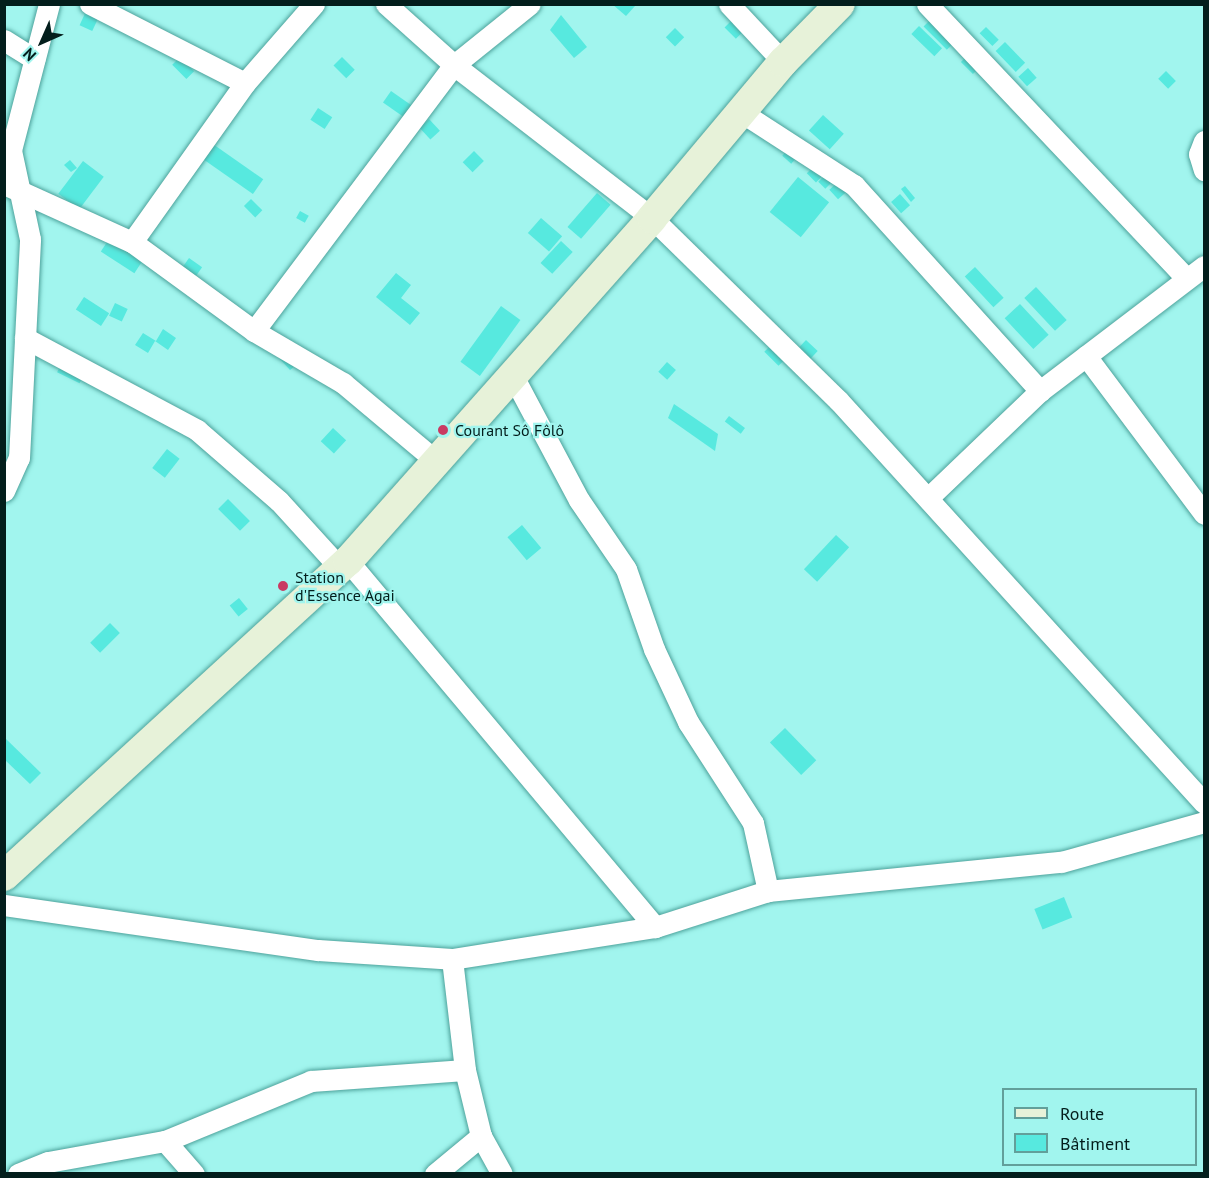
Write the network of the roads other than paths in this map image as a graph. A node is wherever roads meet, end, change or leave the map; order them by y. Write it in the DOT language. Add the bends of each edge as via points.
graph roads {
  1 [pos="49,4"];
  2 [pos="90,4"];
  3 [pos="314,4"];
  4 [pos="386,4"];
  5 [pos="530,4"];
  6 [pos="729,4"];
  7 [pos="840,4"];
  8 [pos="927,4"];
  9 [pos="4,40"];
  10 [pos="35,59"];
  11 [pos="783,62"];
  12 [pos="454,65"];
  13 [pos="245,83"];
  14 [pos="741,112"];
  15 [pos="1204,141"];
  16 [pos="1204,170"];
  17 [pos="12,188"];
  18 [pos="652,218"];
  19 [pos="132,242"];
  20 [pos="1204,266"];
  21 [pos="1187,279"];
  22 [pos="254,332"];
  23 [pos="25,338"];
  24 [pos="1086,356"];
  25 [pos="513,376"];
  26 [pos="1040,391"];
  27 [pos="437,462"];
  28 [pos="4,491"];
  29 [pos="928,498"];
  30 [pos="1204,514"];
  31 [pos="344,565"];
  32 [pos="1204,803"];
  33 [pos="1204,822"];
  34 [pos="4,876"];
  35 [pos="768,891"];
  36 [pos="4,905"];
  37 [pos="655,927"];
  38 [pos="452,959"];
  39 [pos="465,1070"];
  40 [pos="481,1136"];
  41 [pos="165,1141"];
  42 [pos="18,1173"];
  43 [pos="194,1173"];
  44 [pos="435,1173"];
  45 [pos="502,1173"];
  1 -- 10 [label="street"];
  2 -- 13 [label="street"];
  3 -- 13 [label="street"];
  4 -- 12 [label="street"];
  5 -- 12 [label="street"];
  6 -- 11 [label="street"];
  7 -- 11 [label="street"];
  8 -- 21 [label="street"];
  9 -- 10 [label="street"];
  10 -- 17 [label="street" via="11,150"];
  11 -- 14 [label="street"];
  12 -- 18 [label="street"];
  12 -- 22 [label="street"];
  13 -- 19 [label="street"];
  14 -- 18 [label="street"];
  14 -- 26 [label="street" via="854,185"];
  15 -- 16 [label="street" via="1199,154"];
  17 -- 19 [label="street"];
  17 -- 23 [label="street" via="30,239"];
  18 -- 25 [label="street"];
  18 -- 29 [label="street" via="838,400"];
  19 -- 22 [label="street"];
  20 -- 21 [label="street"];
  21 -- 24 [label="street"];
  22 -- 27 [label="street" via="343,383"];
  23 -- 28 [label="street" via="19,458"];
  23 -- 31 [label="street" via="197,430 279,501"];
  24 -- 26 [label="street"];
  24 -- 30 [label="street"];
  25 -- 27 [label="street"];
  25 -- 35 [label="street" via="579,500 626,569 654,650 688,722 753,823"];
  26 -- 29 [label="street"];
  27 -- 31 [label="street"];
  29 -- 32 [label="street"];
  31 -- 34 [label="street"];
  31 -- 37 [label="street"];
  33 -- 35 [label="street" via="1060,862"];
  35 -- 37 [label="street"];
  36 -- 38 [label="street" via="318,950"];
  37 -- 38 [label="street"];
  38 -- 39 [label="street"];
  39 -- 40 [label="street"];
  39 -- 41 [label="street" via="311,1081"];
  40 -- 44 [label="street"];
  40 -- 45 [label="street"];
  41 -- 42 [label="street" via="48,1162"];
  41 -- 43 [label="street"];
}
